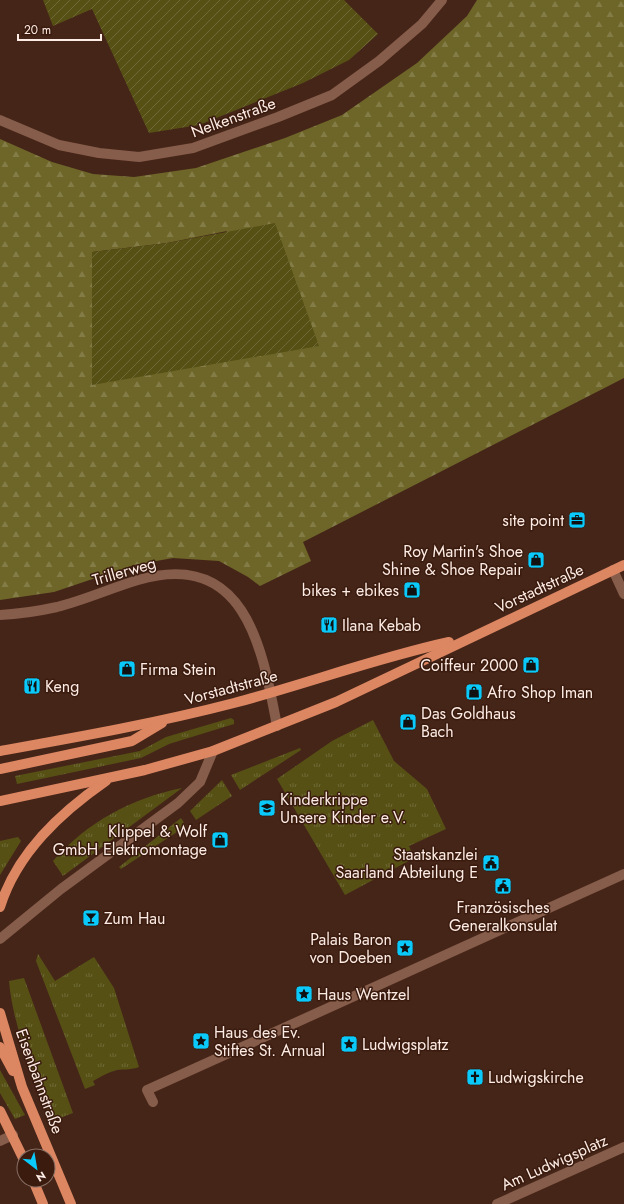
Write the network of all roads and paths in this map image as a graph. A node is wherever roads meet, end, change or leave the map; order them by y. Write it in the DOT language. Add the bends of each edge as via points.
graph roads {
  1 [pos="442,0"];
  2 [pos="0,120"];
  3 [pos="624,565"];
  4 [pos="613,570"];
  5 [pos="624,594"];
  6 [pos="0,615"];
  7 [pos="467,638"];
  8 [pos="271,692"];
  9 [pos="169,719"];
  10 [pos="277,726"];
  11 [pos="0,751"];
  12 [pos="212,751"];
  13 [pos="0,769"];
  14 [pos="111,777"];
  15 [pos="0,801"];
  16 [pos="624,874"];
  17 [pos="0,907"];
  18 [pos="0,939"];
  19 [pos="0,1013"];
  20 [pos="0,1047"];
  21 [pos="22,1086"];
  22 [pos="153,1102"];
  23 [pos="0,1111"];
  24 [pos="13,1135"];
  25 [pos="0,1141"];
  26 [pos="624,1147"];
  27 [pos="19,1148"];
  28 [pos="36,1188"];
  29 [pos="43,1204"];
  30 [pos="71,1204"];
  31 [pos="497,1204"];
  1 -- 2 [label="street, Nelkenstraße" via="422,24 379,61 332,95 193,148 139,157 99,153 59,145"];
  3 -- 4 [label="main road, Vorstadtstraße"];
  4 -- 5 [label="street"];
  4 -- 7 [label="main road, Vorstadtstraße"];
  6 -- 8 [label="street, Trillerweg" via="57,607 139,580 175,573 206,578 228,592 245,615 257,641"];
  7 -- 8 [label="main road, Vorstadtstraße" via="409,651"];
  7 -- 10 [label="main road, Vorstadtstraße" via="336,702"];
  8 -- 9 [label="main road, Vorstadtstraße"];
  8 -- 10 [label="street, Trillerweg"];
  9 -- 11 [label="main road, Vorstadtstraße"];
  9 -- 13 [label="main road" via="132,741"];
  10 -- 12 [label="main road, Vorstadtstraße"];
  12 -- 14 [label="main road, Vorstadtstraße" via="173,764"];
  12 -- 18 [label="street" via="200,782 178,803 61,888"];
  14 -- 15 [label="main road, Vorstadtstraße"];
  14 -- 17 [label="main road" via="57,819 20,864"];
  16 -- 22 [label="street" via="147,1090"];
  19 -- 21 [label="main road, Eisenbahnstraße"];
  20 -- 21 [label="main road"];
  21 -- 30 [label="main road, Eisenbahnstraße"];
  23 -- 24 [label="main road"];
  24 -- 25 [label="street"];
  24 -- 27 [label="main road"];
  26 -- 31 [label="street, Am Ludwigsplatz"];
  28 -- 29 [label="main road"];
}
